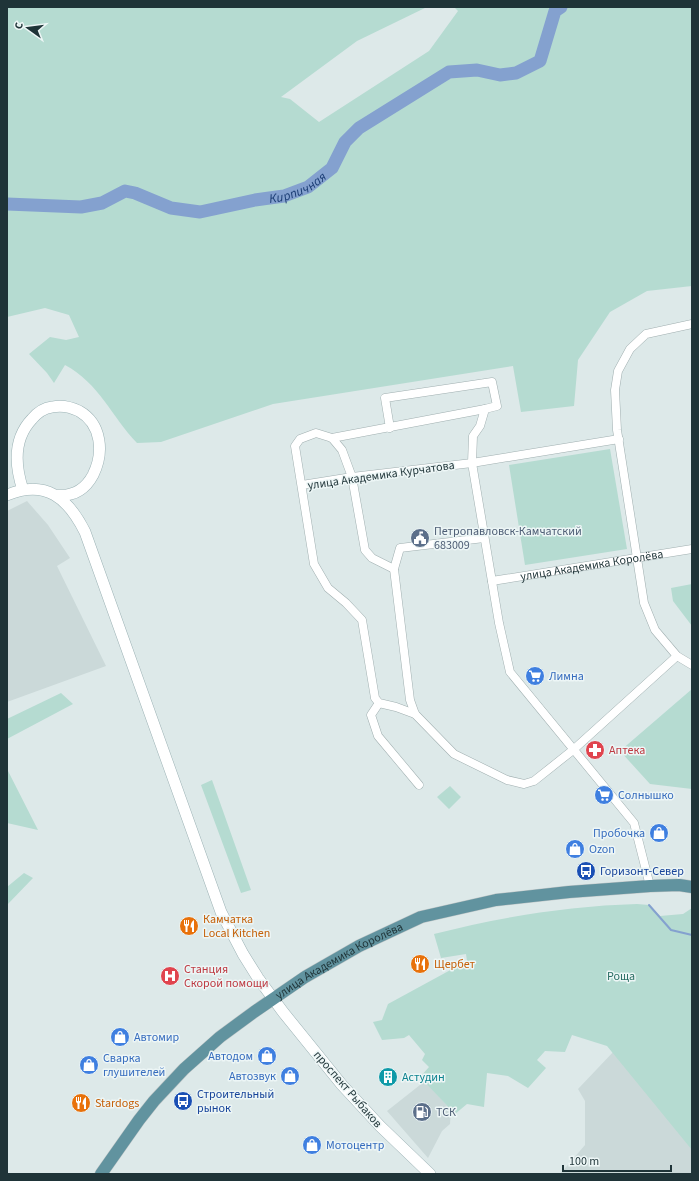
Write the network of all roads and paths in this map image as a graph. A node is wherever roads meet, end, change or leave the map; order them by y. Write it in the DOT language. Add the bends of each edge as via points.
graph roads {
  1 [pos="692,324"];
  2 [pos="485,409"];
  3 [pos="390,428"];
  4 [pos="332,438"];
  5 [pos="619,439"];
  6 [pos="472,462"];
  7 [pos="352,477"];
  8 [pos="302,485"];
  9 [pos="23,490"];
  10 [pos="7,495"];
  11 [pos="55,495"];
  12 [pos="484,538"];
  13 [pos="692,549"];
  14 [pos="638,557"];
  15 [pos="394,569"];
  16 [pos="492,582"];
  17 [pos="677,656"];
  18 [pos="692,665"];
  19 [pos="379,703"];
  20 [pos="415,714"];
  21 [pos="573,750"];
  22 [pos="419,785"];
  23 [pos="650,886"];
  24 [pos="692,887"];
  25 [pos="273,999"];
  26 [pos="101,1174"];
  27 [pos="430,1174"];
  1 -- 5 [label="street" via="646,334 630,349 618,371 615,390"];
  2 -- 3 [label="street"];
  2 -- 3 [label="street" via="497,406 492,382 385,398"];
  2 -- 6 [label="street" via="480,426 473,436"];
  3 -- 4 [label="street"];
  4 -- 7 [label="street" via="342,450"];
  4 -- 8 [label="street" via="316,433 300,439 295,446"];
  5 -- 6 [label="street, улица Академика Курчатова"];
  5 -- 14 [label="street"];
  6 -- 7 [label="street, улица Академика Курчатова"];
  6 -- 12 [label="street, улица Академика Курчатова"];
  7 -- 8 [label="street, улица Академика Курчатова"];
  7 -- 15 [label="street" via="365,550 372,558"];
  8 -- 19 [label="street, улица Академика Курчатова" via="314,564 328,588 362,620 375,698"];
  9 -- 10 [label="main road"];
  9 -- 11 [label="main road" via="40,490"];
  9 -- 11 [label="main road" via="17,462 21,434 36,414 44,409 69,407 82,413 94,424 99,438 99,457 92,476 82,489 67,495"];
  11 -- 25 [label="main road, проспект Рыбаков" via="69,506 85,532 220,912 243,954"];
  12 -- 15 [label="street" via="400,548"];
  12 -- 16 [label="street"];
  13 -- 14 [label="street, улица Академика Королёва"];
  14 -- 16 [label="street, улица Академика Королёва"];
  14 -- 17 [label="street" via="644,603 649,616 655,630"];
  15 -- 20 [label="street" via="410,700"];
  16 -- 21 [label="street" via="510,672"];
  17 -- 18 [label="street"];
  17 -- 21 [label="street"];
  19 -- 20 [label="street"];
  19 -- 22 [label="street" via="371,715 378,736"];
  20 -- 21 [label="street" via="454,754 507,780 524,784 534,782"];
  21 -- 23 [label="street" via="634,823"];
  23 -- 24 [label="main road, улица Академика Королёва"];
  23 -- 25 [label="main road, улица Академика Королёва" via="496,900 421,917 359,946"];
  25 -- 26 [label="main road, улица Академика Королёва" via="220,1037 184,1069 154,1101"];
  25 -- 27 [label="main road, проспект Рыбаков" via="342,1085"];
}
